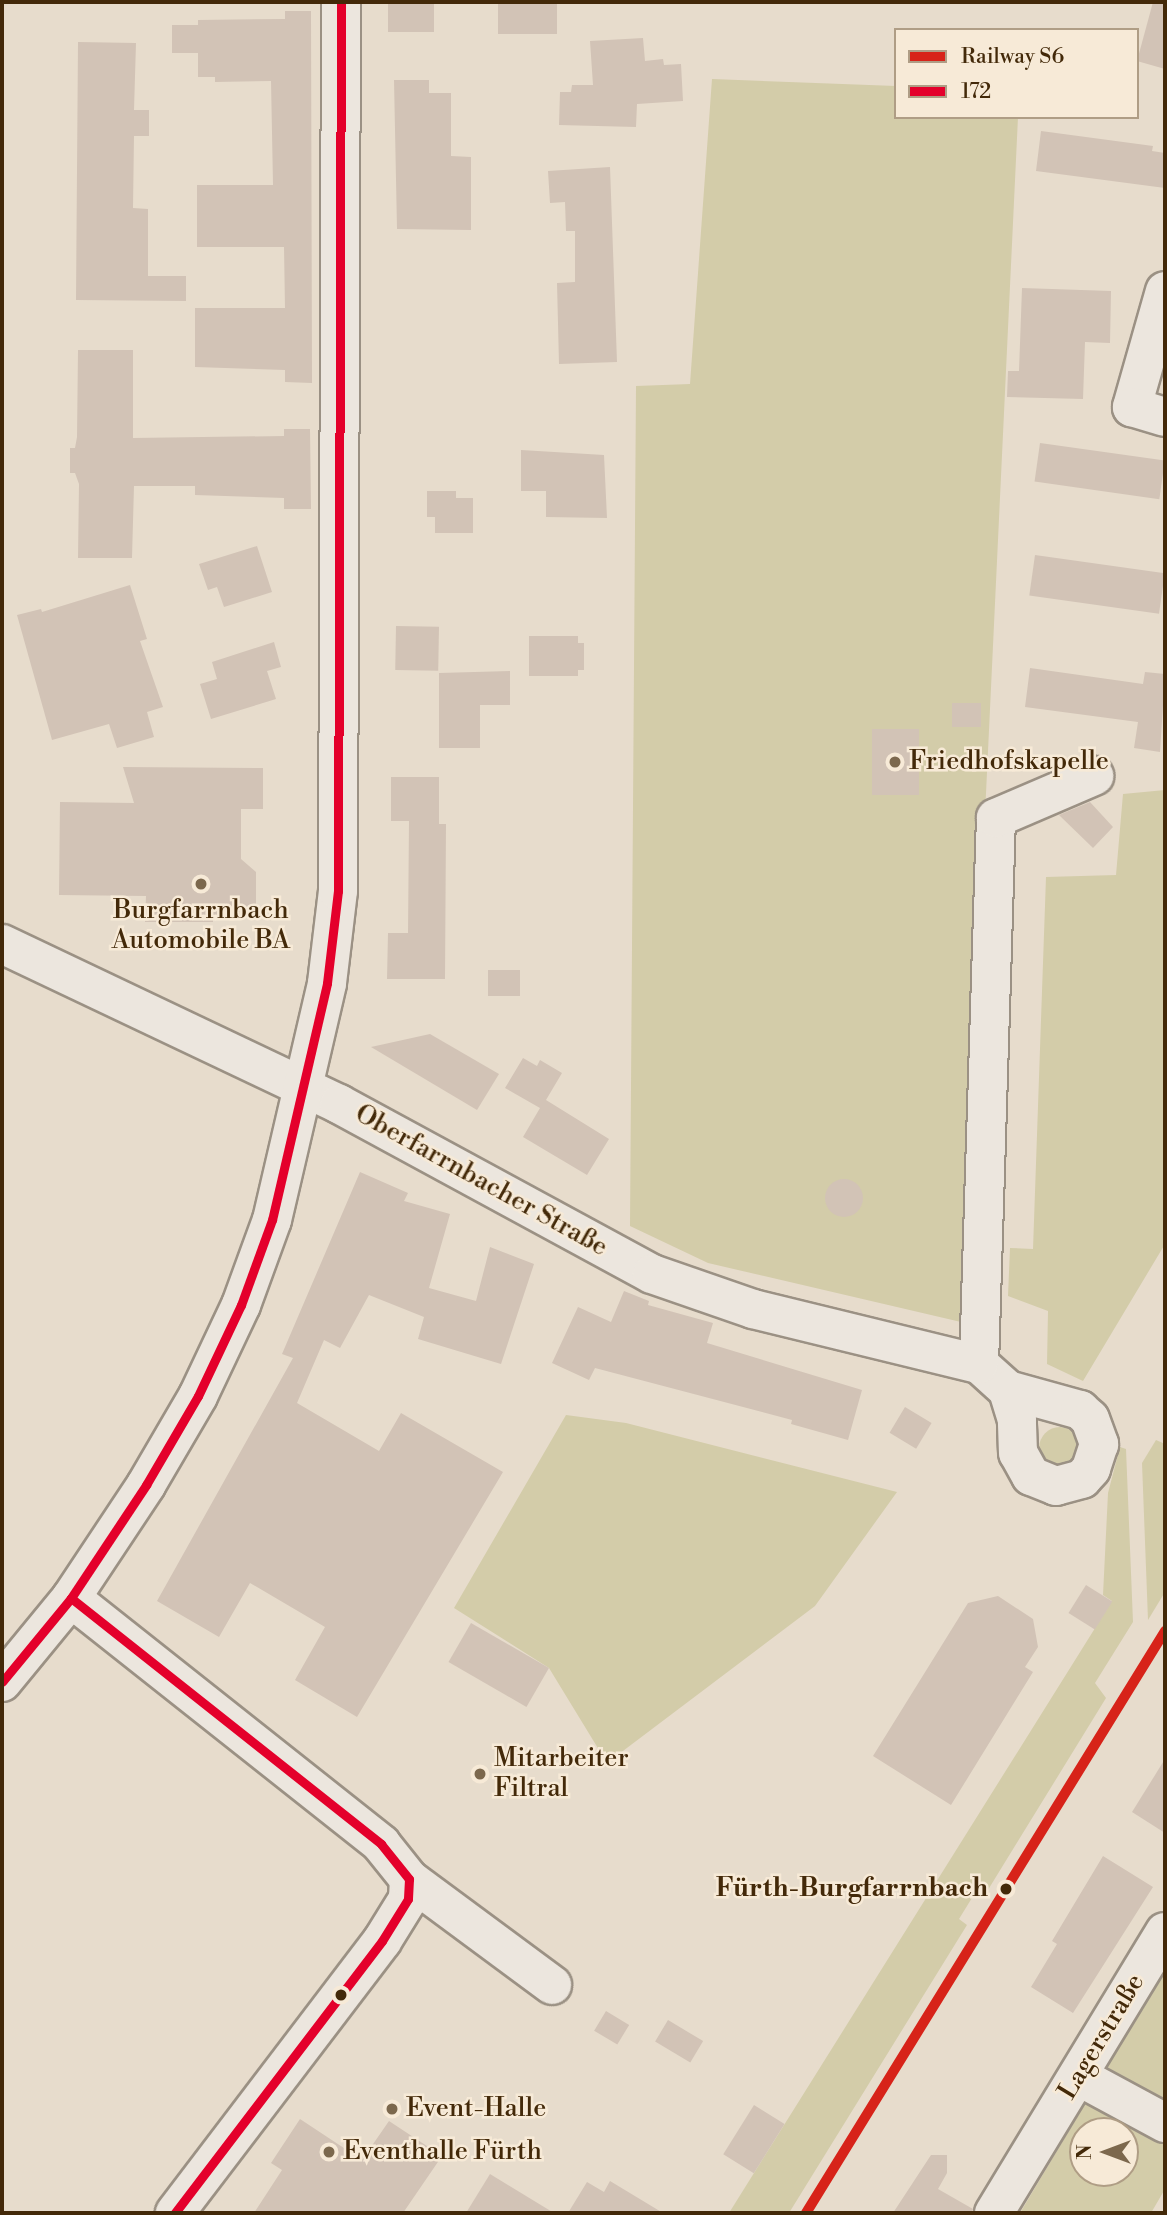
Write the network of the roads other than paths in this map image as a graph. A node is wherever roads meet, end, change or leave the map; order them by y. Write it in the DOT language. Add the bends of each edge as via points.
graph roads {
  1 [pos="341,2"];
  2 [pos="1165,291"];
  3 [pos="1165,417"];
  4 [pos="1094,776"];
  5 [pos="2,944"];
  6 [pos="305,1087"];
  7 [pos="979,1364"];
  8 [pos="1008,1390"];
  9 [pos="71,1598"];
  10 [pos="2,1682"];
  11 [pos="409,1879"];
  12 [pos="1165,1932"];
  13 [pos="552,1985"];
  14 [pos="1078,2076"];
  15 [pos="1165,2123"];
  16 [pos="175,2213"];
  17 [pos="994,2213"];
  1 -- 6 [label="street" via="338,891 327,983"];
  2 -- 3 [label="street" via="1132,407"];
  4 -- 7 [label="street" via="996,818"];
  5 -- 6 [label="street, Oberfarrnbacher Straße"];
  6 -- 7 [label="street, Oberfarrnbacher Straße" via="652,1274 753,1309"];
  6 -- 9 [label="street" via="272,1220 241,1305 186,1418"];
  7 -- 8 [label="street, Oberfarrnbacher Straße"];
  9 -- 10 [label="street"];
  9 -- 11 [label="street" via="381,1844"];
  11 -- 13 [label="street"];
  11 -- 16 [label="street" via="408,1899 382,1941"];
  12 -- 14 [label="street, Lagerstraße"];
  14 -- 15 [label="street"];
  14 -- 17 [label="street, Lagerstraße"];
}
